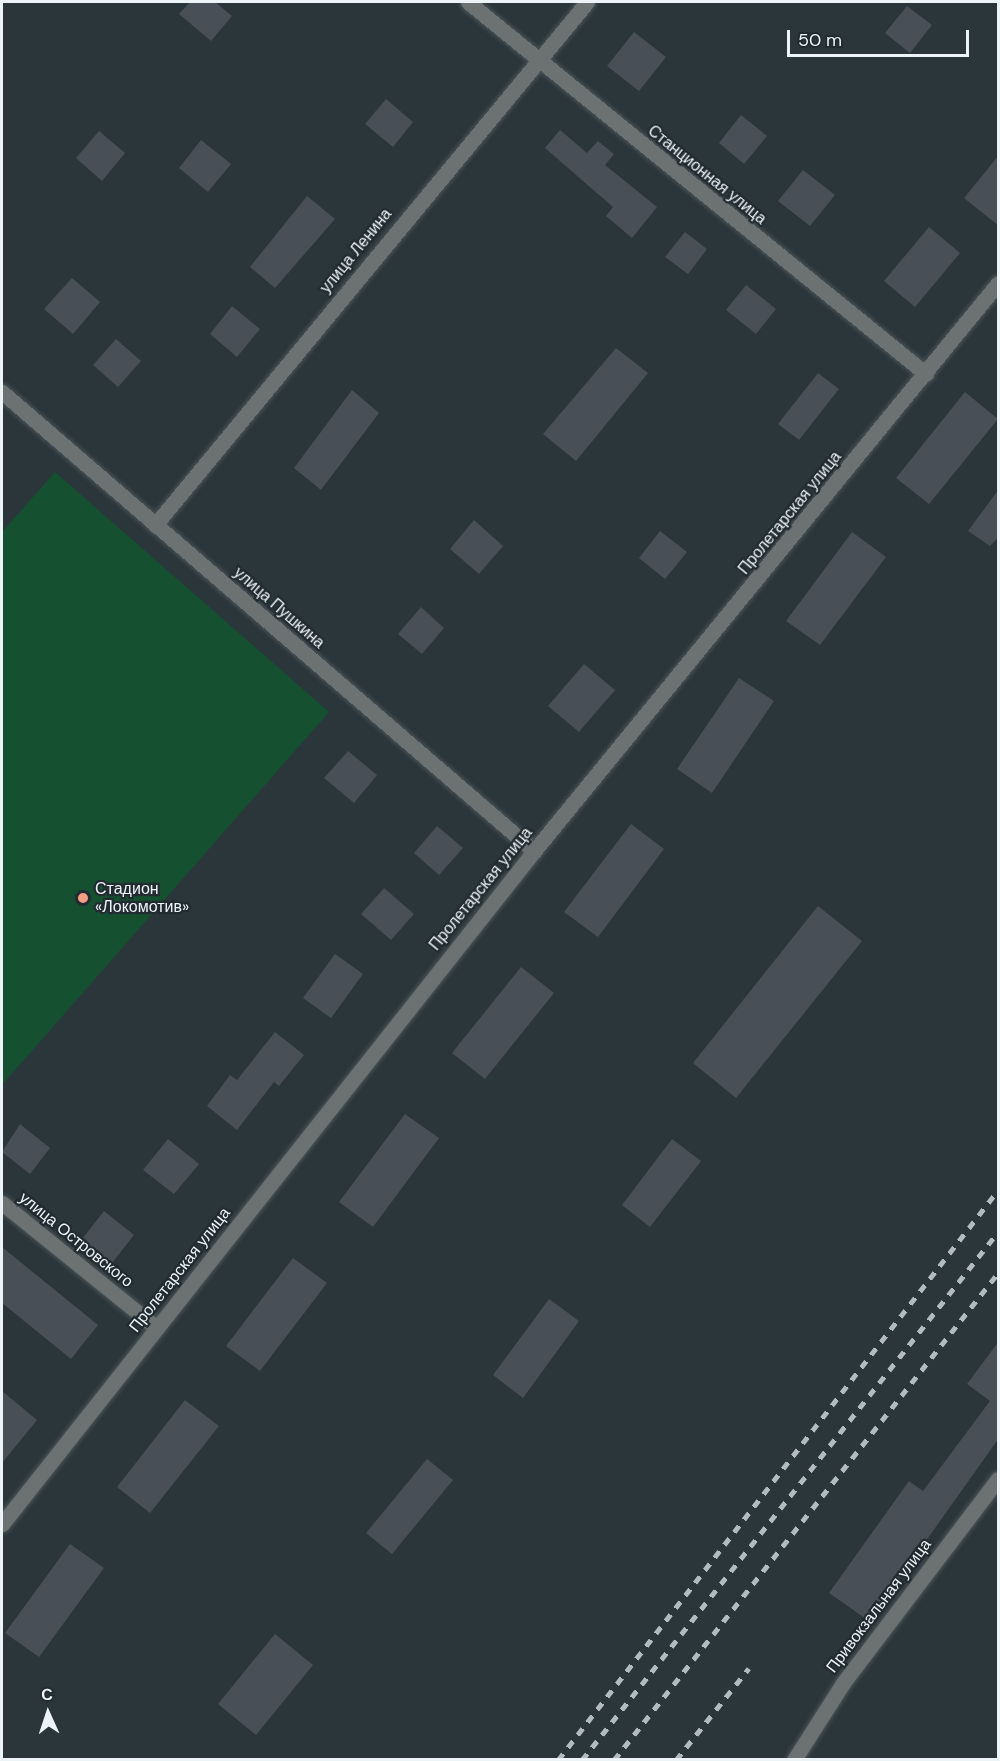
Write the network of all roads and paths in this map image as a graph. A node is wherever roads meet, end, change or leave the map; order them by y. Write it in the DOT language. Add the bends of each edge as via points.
graph roads {
  1 [pos="468,2"];
  2 [pos="587,2"];
  3 [pos="535,60"];
  4 [pos="999,284"];
  5 [pos="926,374"];
  6 [pos="2,392"];
  7 [pos="155,525"];
  8 [pos="534,851"];
  9 [pos="2,1203"];
  10 [pos="157,1328"];
  11 [pos="999,1479"];
  12 [pos="2,1524"];
  13 [pos="794,1760"];
  1 -- 3 [label="street, Станционная улица"];
  2 -- 3 [label="street, улица Ленина"];
  3 -- 5 [label="street, Станционная улица"];
  3 -- 7 [label="street, улица Ленина"];
  4 -- 5 [label="street, Пролетарская улица"];
  5 -- 8 [label="street, Пролетарская улица"];
  6 -- 7 [label="street, улица Пушкина"];
  7 -- 8 [label="street, улица Пушкина"];
  8 -- 10 [label="street, Пролетарская улица"];
  9 -- 10 [label="street, улица Островского"];
  10 -- 12 [label="street, Пролетарская улица"];
  11 -- 13 [label="street, Привокзальная улица" via="843,1683"];
}
